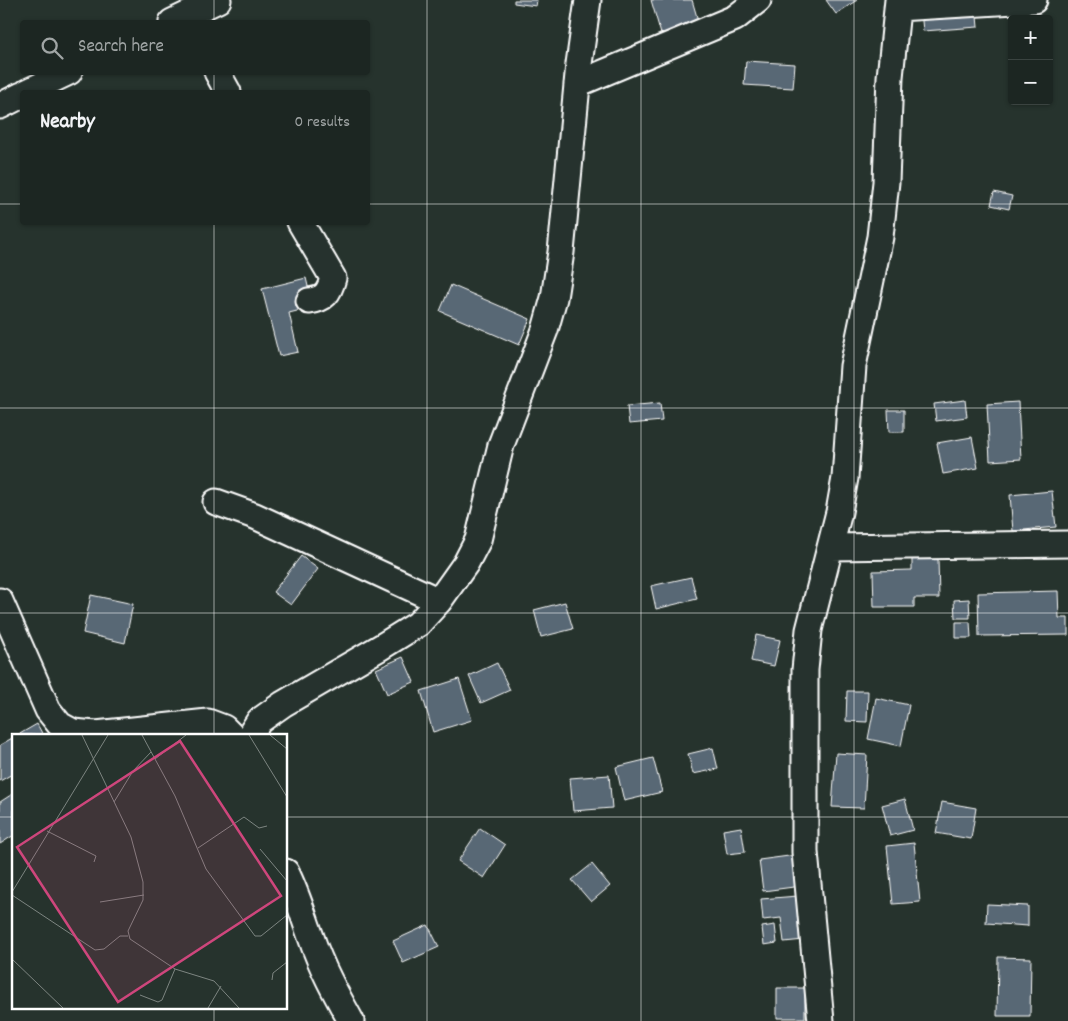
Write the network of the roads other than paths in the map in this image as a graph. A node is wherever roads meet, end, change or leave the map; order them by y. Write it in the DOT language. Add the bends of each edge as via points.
graph roads {
  1 [pos="218,0"];
  2 [pos="588,0"];
  3 [pos="758,0"];
  4 [pos="1034,0"];
  5 [pos="897,4"];
  6 [pos="182,20"];
  7 [pos="63,75"];
  8 [pos="219,75"];
  9 [pos="577,84"];
  10 [pos="31,90"];
  11 [pos="227,90"];
  12 [pos="20,96"];
  13 [pos="0,106"];
  14 [pos="302,225"];
  15 [pos="309,301"];
  16 [pos="216,502"];
  17 [pos="1068,544"];
  18 [pos="831,547"];
  19 [pos="0,601"];
  20 [pos="440,602"];
  21 [pos="96,734"];
  22 [pos="96,734"];
  23 [pos="230,734"];
  24 [pos="251,734"];
  25 [pos="288,876"];
  26 [pos="351,1021"];
  27 [pos="821,1021"];
  1 -- 6 [label="street"];
  2 -- 9 [label="street"];
  3 -- 9 [label="street" via="735,18"];
  4 -- 5 [label="street"];
  5 -- 18 [label="street" via="880,237 853,366 845,478"];
  7 -- 10 [label="street"];
  8 -- 11 [label="street"];
  9 -- 20 [label="street" via="554,298 501,445 478,540"];
  12 -- 13 [label="street"];
  14 -- 15 [label="street" via="333,278 330,292 320,300"];
  16 -- 20 [label="street" via="255,516"];
  17 -- 18 [label="street"];
  18 -- 27 [label="street" via="809,630 804,698 805,852"];
  19 -- 21 [label="street" via="48,710 60,724 73,732"];
  20 -- 24 [label="street" via="418,624 283,704 260,721"];
  22 -- 23 [label="street" via="208,722"];
  25 -- 26 [label="street" via="327,977"];
}
